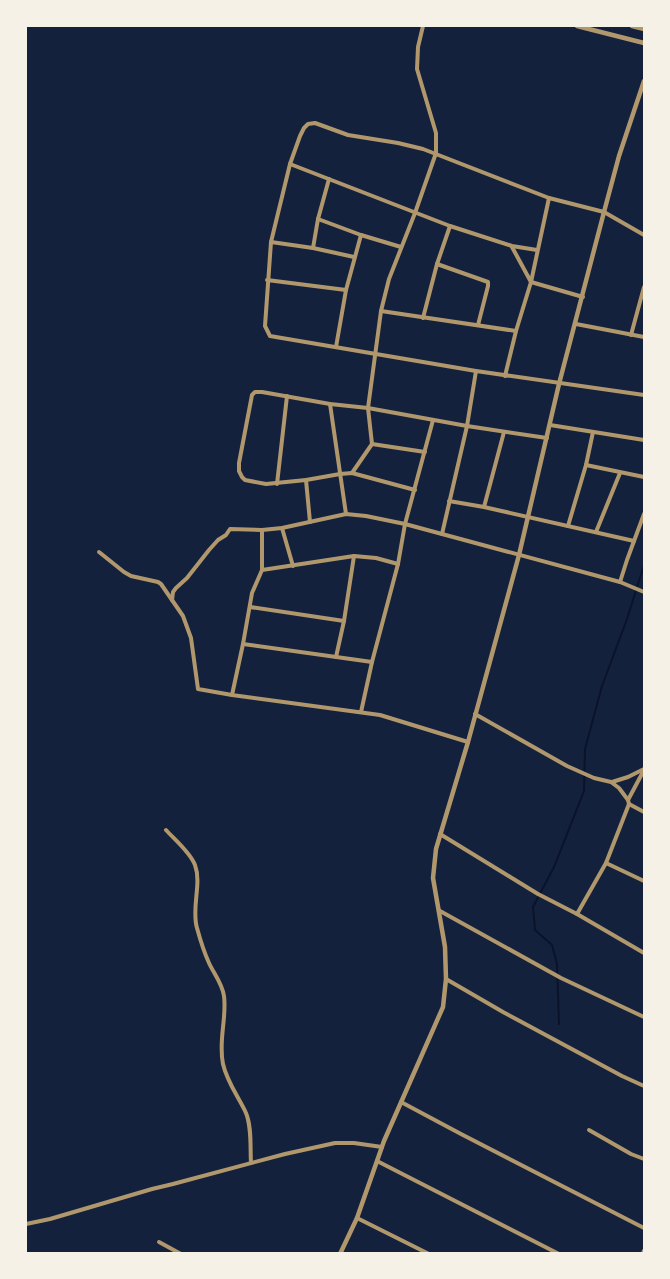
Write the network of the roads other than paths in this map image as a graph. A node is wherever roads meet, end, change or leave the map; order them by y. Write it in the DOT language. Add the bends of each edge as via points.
graph roads {
  1 [pos="423,26"];
  2 [pos="578,26"];
  3 [pos="633,26"];
  4 [pos="645,29"];
  5 [pos="645,43"];
  6 [pos="645,81"];
  7 [pos="436,153"];
  8 [pos="290,164"];
  9 [pos="329,179"];
  10 [pos="549,198"];
  11 [pos="604,212"];
  12 [pos="415,213"];
  13 [pos="318,219"];
  14 [pos="450,226"];
  15 [pos="362,235"];
  16 [pos="645,235"];
  17 [pos="271,242"];
  18 [pos="512,246"];
  19 [pos="401,247"];
  20 [pos="313,248"];
  21 [pos="537,250"];
  22 [pos="354,257"];
  23 [pos="437,264"];
  24 [pos="267,280"];
  25 [pos="531,282"];
  26 [pos="644,288"];
  27 [pos="346,290"];
  28 [pos="583,297"];
  29 [pos="381,311"];
  30 [pos="423,318"];
  31 [pos="576,324"];
  32 [pos="478,325"];
  33 [pos="516,331"];
  34 [pos="631,335"];
  35 [pos="645,337"];
  36 [pos="336,347"];
  37 [pos="376,353"];
  38 [pos="476,371"];
  39 [pos="505,376"];
  40 [pos="559,384"];
  41 [pos="645,395"];
  42 [pos="287,396"];
  43 [pos="330,404"];
  44 [pos="368,408"];
  45 [pos="433,420"];
  46 [pos="550,425"];
  47 [pos="467,426"];
  48 [pos="504,432"];
  49 [pos="593,432"];
  50 [pos="547,438"];
  51 [pos="645,440"];
  52 [pos="372,444"];
  53 [pos="425,452"];
  54 [pos="585,465"];
  55 [pos="620,473"];
  56 [pos="340,474"];
  57 [pos="352,474"];
  58 [pos="645,477"];
  59 [pos="306,480"];
  60 [pos="277,484"];
  61 [pos="415,490"];
  62 [pos="449,501"];
  63 [pos="484,507"];
  64 [pos="346,514"];
  65 [pos="645,514"];
  66 [pos="527,517"];
  67 [pos="310,522"];
  68 [pos="405,524"];
  69 [pos="568,526"];
  70 [pos="282,528"];
  71 [pos="262,530"];
  72 [pos="596,532"];
  73 [pos="442,534"];
  74 [pos="634,541"];
  75 [pos="99,552"];
  76 [pos="519,555"];
  77 [pos="354,556"];
  78 [pos="398,564"];
  79 [pos="293,566"];
  80 [pos="262,570"];
  81 [pos="620,582"];
  82 [pos="645,592"];
  83 [pos="172,600"];
  84 [pos="250,607"];
  85 [pos="344,621"];
  86 [pos="243,644"];
  87 [pos="336,657"];
  88 [pos="372,662"];
  89 [pos="232,695"];
  90 [pos="361,712"];
  91 [pos="475,714"];
  92 [pos="468,742"];
  93 [pos="645,769"];
  94 [pos="611,782"];
  95 [pos="629,802"];
  96 [pos="645,812"];
  97 [pos="166,830"];
  98 [pos="440,834"];
  99 [pos="606,863"];
  100 [pos="645,881"];
  101 [pos="440,912"];
  102 [pos="577,914"];
  103 [pos="645,953"];
  104 [pos="446,979"];
  105 [pos="645,1017"];
  106 [pos="645,1086"];
  107 [pos="401,1102"];
  108 [pos="589,1130"];
  109 [pos="382,1147"];
  110 [pos="645,1159"];
  111 [pos="377,1161"];
  112 [pos="250,1163"];
  113 [pos="357,1218"];
  114 [pos="26,1224"];
  115 [pos="645,1228"];
  116 [pos="159,1242"];
  117 [pos="181,1254"];
  118 [pos="340,1254"];
  119 [pos="429,1254"];
  120 [pos="559,1254"];
  1 -- 7 [label="street" via="417,65 436,133"];
  2 -- 5 [label="street"];
  3 -- 4 [label="street"];
  6 -- 11 [label="street"];
  7 -- 8 [label="street" via="398,142 348,135 315,123 304,128"];
  7 -- 10 [label="street"];
  7 -- 12 [label="street"];
  8 -- 9 [label="street"];
  8 -- 17 [label="street"];
  9 -- 12 [label="street"];
  9 -- 13 [label="street"];
  10 -- 11 [label="street"];
  10 -- 21 [label="street"];
  11 -- 16 [label="street"];
  11 -- 28 [label="street"];
  12 -- 14 [label="street"];
  12 -- 19 [label="street"];
  13 -- 15 [label="street"];
  13 -- 20 [label="street"];
  14 -- 18 [label="street"];
  14 -- 23 [label="street"];
  15 -- 19 [label="street"];
  15 -- 22 [label="street"];
  17 -- 20 [label="street"];
  17 -- 24 [label="street"];
  18 -- 21 [label="street"];
  18 -- 25 [label="street"];
  19 -- 29 [label="street"];
  20 -- 22 [label="street"];
  21 -- 25 [label="street"];
  22 -- 27 [label="street"];
  23 -- 30 [label="street"];
  23 -- 32 [label="street" via="488,282"];
  24 -- 27 [label="street"];
  24 -- 36 [label="street" via="265,326 270,336"];
  25 -- 28 [label="street"];
  25 -- 33 [label="street"];
  26 -- 34 [label="street"];
  27 -- 36 [label="street"];
  28 -- 31 [label="street"];
  29 -- 30 [label="street"];
  29 -- 37 [label="street"];
  30 -- 32 [label="street"];
  31 -- 34 [label="street"];
  31 -- 40 [label="street"];
  32 -- 33 [label="street"];
  33 -- 39 [label="street"];
  34 -- 35 [label="street"];
  36 -- 37 [label="street"];
  37 -- 38 [label="street"];
  37 -- 44 [label="street"];
  38 -- 39 [label="street"];
  38 -- 47 [label="street"];
  39 -- 40 [label="street"];
  40 -- 41 [label="street"];
  40 -- 46 [label="street"];
  42 -- 43 [label="street"];
  42 -- 60 [label="street"];
  42 -- 60 [label="street" via="262,392 252,395 239,463 239,471 246,480"];
  43 -- 44 [label="street"];
  43 -- 56 [label="street"];
  44 -- 45 [label="street"];
  44 -- 52 [label="street"];
  45 -- 47 [label="street"];
  45 -- 53 [label="street"];
  46 -- 49 [label="street"];
  46 -- 50 [label="street"];
  47 -- 48 [label="street"];
  47 -- 62 [label="street"];
  48 -- 50 [label="street"];
  48 -- 63 [label="street"];
  49 -- 51 [label="street"];
  49 -- 54 [label="street"];
  50 -- 66 [label="street"];
  52 -- 53 [label="street"];
  52 -- 57 [label="street"];
  53 -- 61 [label="street"];
  54 -- 55 [label="street"];
  54 -- 69 [label="street"];
  55 -- 58 [label="street"];
  55 -- 72 [label="street"];
  56 -- 57 [label="street"];
  56 -- 59 [label="street"];
  56 -- 64 [label="street"];
  57 -- 61 [label="street"];
  59 -- 60 [label="street"];
  59 -- 67 [label="street"];
  61 -- 68 [label="street"];
  62 -- 63 [label="street"];
  62 -- 73 [label="street"];
  63 -- 66 [label="street"];
  64 -- 67 [label="street"];
  64 -- 68 [label="street"];
  65 -- 74 [label="street"];
  66 -- 69 [label="street"];
  66 -- 76 [label="street"];
  67 -- 70 [label="street"];
  68 -- 73 [label="street"];
  68 -- 78 [label="street"];
  69 -- 72 [label="street"];
  70 -- 71 [label="street"];
  70 -- 79 [label="street"];
  71 -- 80 [label="street"];
  71 -- 83 [label="street" via="230,529 176,588"];
  72 -- 74 [label="street"];
  73 -- 76 [label="street"];
  74 -- 81 [label="street"];
  75 -- 83 [label="street" via="131,576 158,582"];
  76 -- 81 [label="street"];
  76 -- 91 [label="street"];
  77 -- 78 [label="street"];
  77 -- 79 [label="street"];
  77 -- 85 [label="street"];
  78 -- 88 [label="street"];
  79 -- 80 [label="street"];
  80 -- 84 [label="street"];
  81 -- 82 [label="street"];
  83 -- 89 [label="street" via="191,638 198,689"];
  84 -- 85 [label="street"];
  84 -- 86 [label="street"];
  85 -- 87 [label="street"];
  86 -- 87 [label="street"];
  86 -- 89 [label="street"];
  87 -- 88 [label="street"];
  88 -- 90 [label="street"];
  89 -- 90 [label="street"];
  90 -- 92 [label="street"];
  91 -- 92 [label="street"];
  91 -- 94 [label="street" via="567,766"];
  92 -- 98 [label="street"];
  93 -- 94 [label="street"];
  93 -- 95 [label="street"];
  94 -- 95 [label="street"];
  95 -- 96 [label="street"];
  95 -- 99 [label="street"];
  97 -- 112 [label="street" via="195,863 197,927 224,995 221,1055 224,1071 249,1123"];
  98 -- 101 [label="street" via="433,878"];
  98 -- 102 [label="street"];
  99 -- 100 [label="street"];
  99 -- 102 [label="street"];
  101 -- 104 [label="street"];
  101 -- 105 [label="street" via="561,978"];
  102 -- 103 [label="street"];
  104 -- 106 [label="street"];
  104 -- 107 [label="street" via="443,1007"];
  107 -- 109 [label="street"];
  107 -- 115 [label="street"];
  108 -- 110 [label="street"];
  109 -- 111 [label="street"];
  109 -- 112 [label="street" via="335,1143"];
  111 -- 113 [label="street"];
  111 -- 120 [label="street"];
  112 -- 114 [label="street"];
  113 -- 118 [label="street"];
  113 -- 119 [label="street"];
  116 -- 117 [label="street"];
}
